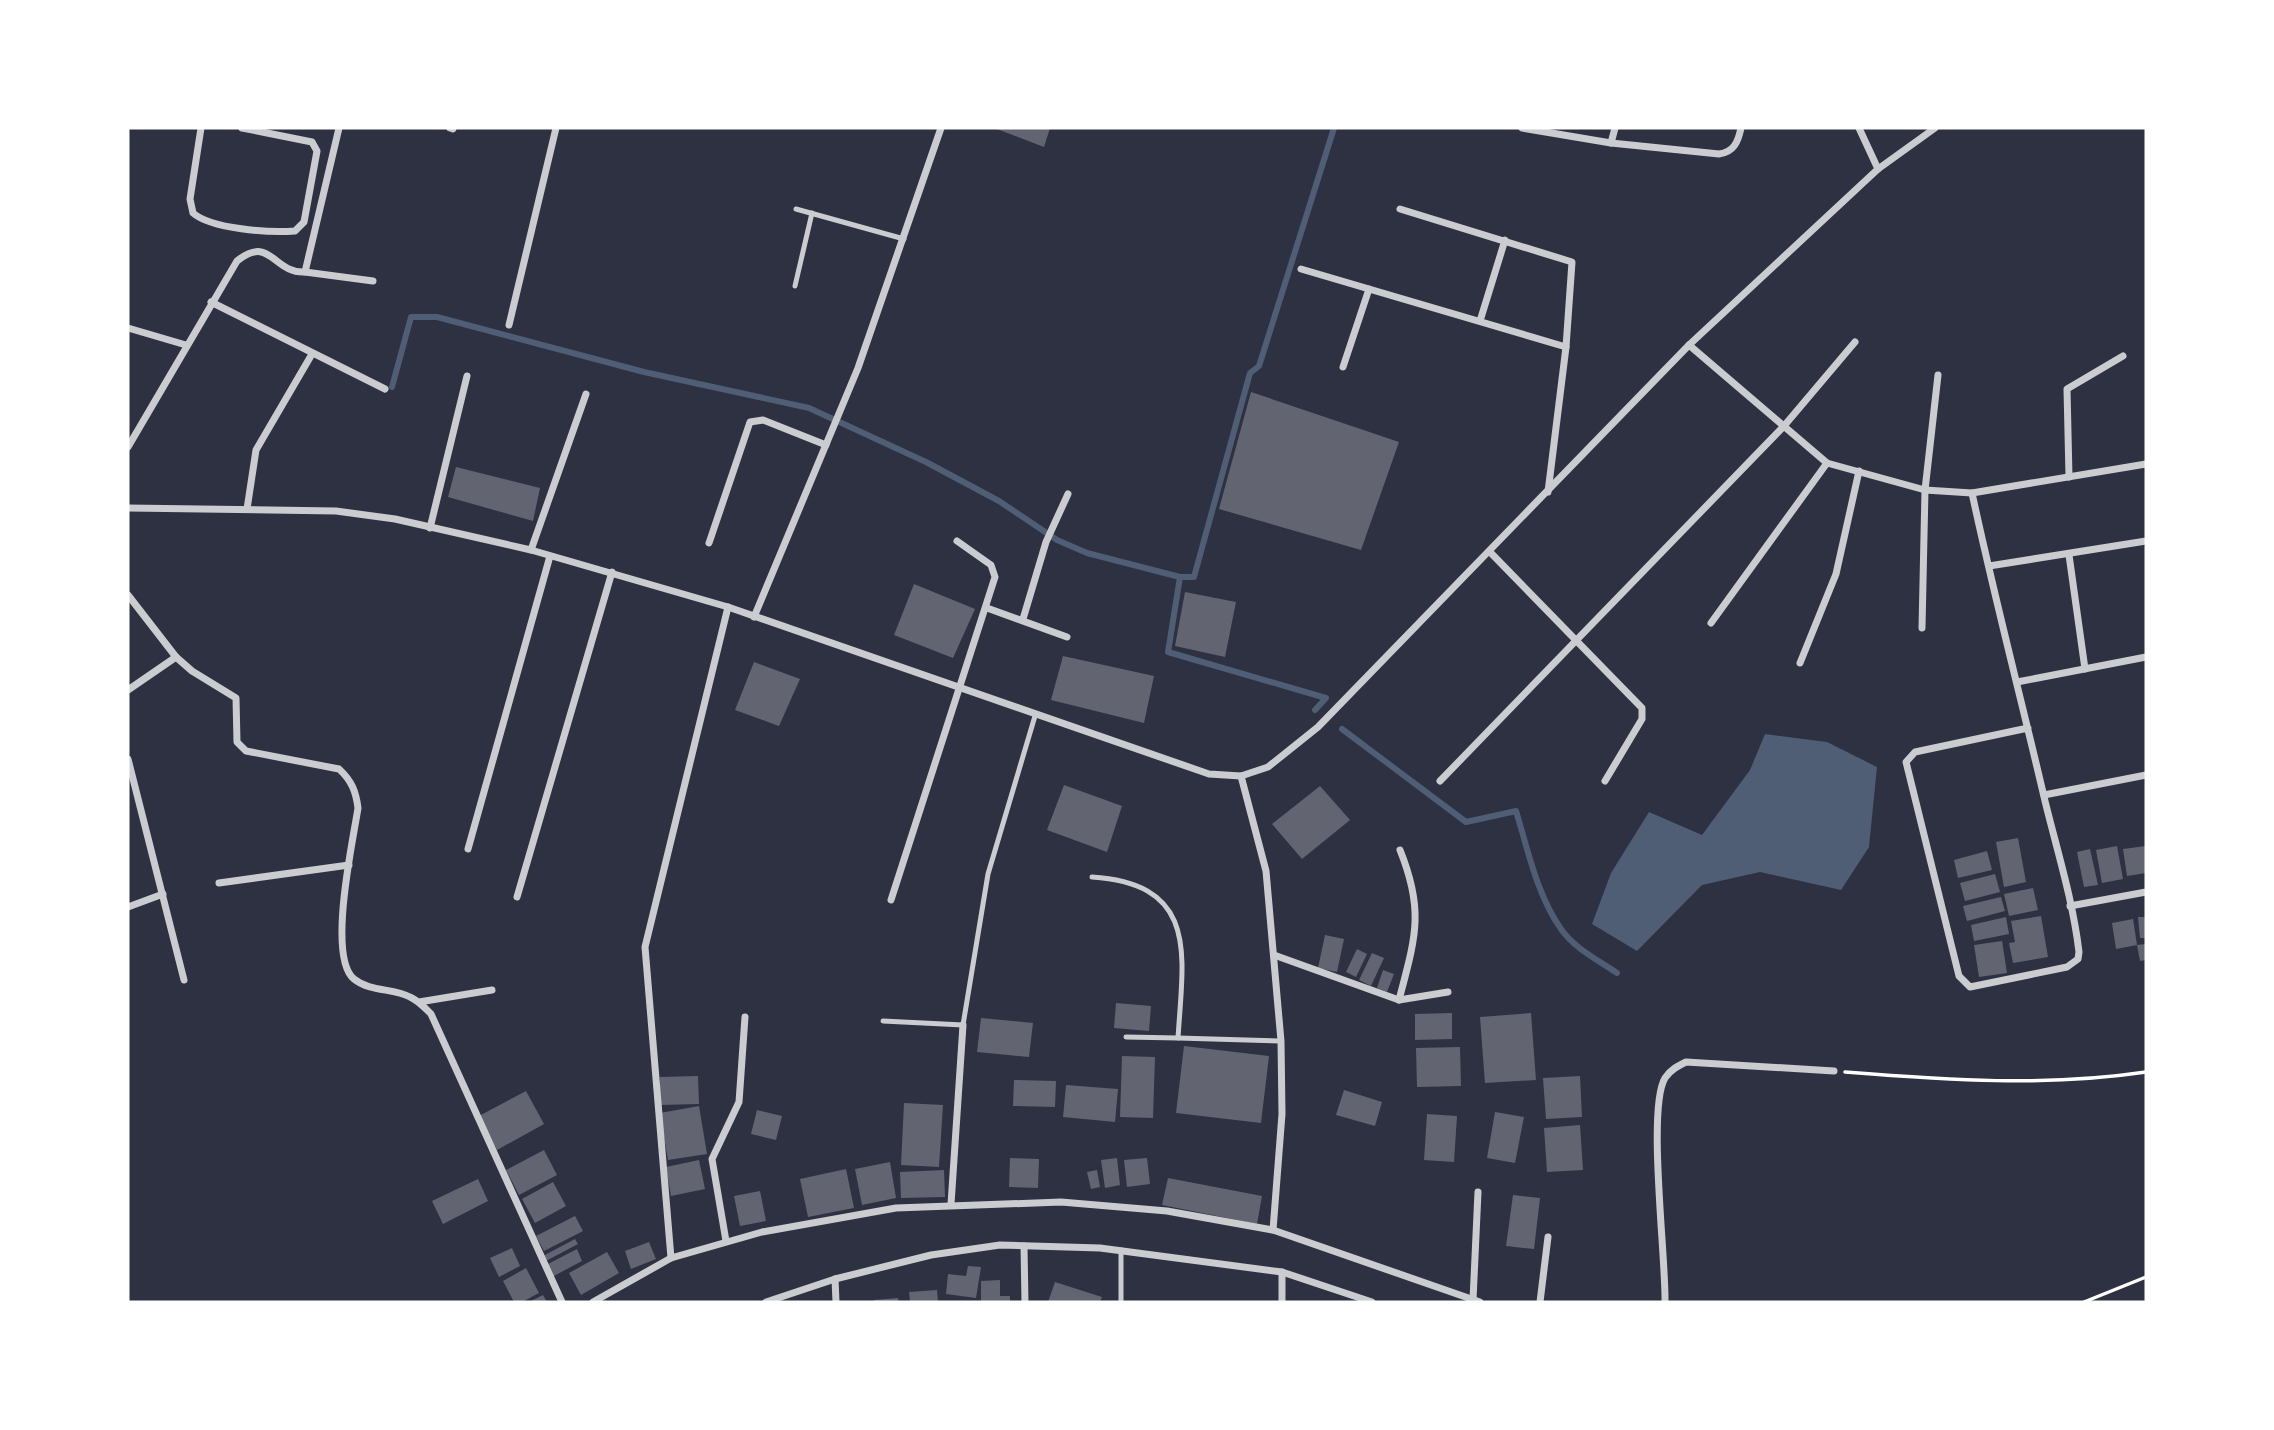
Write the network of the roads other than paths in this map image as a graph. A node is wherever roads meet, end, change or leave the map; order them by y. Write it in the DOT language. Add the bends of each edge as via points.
graph roads {
  1 [pos="201,128"];
  2 [pos="242,128"];
  3 [pos="339,128"];
  4 [pos="556,128"];
  5 [pos="941,128"];
  6 [pos="1522,128"];
  7 [pos="1615,128"];
  8 [pos="1741,128"];
  9 [pos="1859,128"];
  10 [pos="1935,128"];
  11 [pos="1611,143"];
  12 [pos="1878,169"];
  13 [pos="796,209"];
  14 [pos="1400,209"];
  15 [pos="813,213"];
  16 [pos="904,239"];
  17 [pos="1505,240"];
  18 [pos="1301,269"];
  19 [pos="305,272"];
  20 [pos="373,281"];
  21 [pos="795,286"];
  22 [pos="1368,289"];
  23 [pos="211,302"];
  24 [pos="1480,321"];
  25 [pos="509,325"];
  26 [pos="128,328"];
  27 [pos="1855,342"];
  28 [pos="186,345"];
  29 [pos="1689,345"];
  30 [pos="1566,346"];
  31 [pos="312,354"];
  32 [pos="2123,356"];
  33 [pos="1343,367"];
  34 [pos="1938,375"];
  35 [pos="467,376"];
  36 [pos="385,389"];
  37 [pos="586,394"];
  38 [pos="1783,426"];
  39 [pos="826,445"];
  40 [pos="128,447"];
  41 [pos="1827,463"];
  42 [pos="2146,464"];
  43 [pos="1859,471"];
  44 [pos="2069,477"];
  45 [pos="1925,490"];
  46 [pos="1548,493"];
  47 [pos="1972,493"];
  48 [pos="1068,494"];
  49 [pos="128,508"];
  50 [pos="247,509"];
  51 [pos="430,528"];
  52 [pos="957,541"];
  53 [pos="2146,541"];
  54 [pos="709,543"];
  55 [pos="531,550"];
  56 [pos="1489,552"];
  57 [pos="2068,555"];
  58 [pos="550,556"];
  59 [pos="1989,566"];
  60 [pos="612,572"];
  61 [pos="129,598"];
  62 [pos="728,607"];
  63 [pos="987,608"];
  64 [pos="754,617"];
  65 [pos="1023,619"];
  66 [pos="1711,623"];
  67 [pos="1922,628"];
  68 [pos="1067,637"];
  69 [pos="1578,640"];
  70 [pos="176,657"];
  71 [pos="2146,657"];
  72 [pos="1800,663"];
  73 [pos="2085,669"];
  74 [pos="2017,682"];
  75 [pos="961,686"];
  76 [pos="128,690"];
  77 [pos="1035,716"];
  78 [pos="2028,728"];
  79 [pos="128,759"];
  80 [pos="2146,775"];
  81 [pos="1241,776"];
  82 [pos="1440,781"];
  83 [pos="1605,781"];
  84 [pos="2044,795"];
  85 [pos="468,849"];
  86 [pos="1400,850"];
  87 [pos="349,865"];
  88 [pos="1092,877"];
  89 [pos="219,883"];
  90 [pos="2146,892"];
  91 [pos="163,894"];
  92 [pos="517,897"];
  93 [pos="891,900"];
  94 [pos="2070,906"];
  95 [pos="128,907"];
  96 [pos="1274,955"];
  97 [pos="184,980"];
  98 [pos="492,990"];
  99 [pos="1448,992"];
  100 [pos="1399,1000"];
  101 [pos="419,1002"];
  102 [pos="745,1017"];
  103 [pos="883,1021"];
  104 [pos="962,1025"];
  105 [pos="1126,1037"];
  106 [pos="1178,1038"];
  107 [pos="1281,1041"];
  108 [pos="1833,1071"];
  109 [pos="1478,1192"];
  110 [pos="951,1205"];
  111 [pos="1273,1230"];
  112 [pos="1548,1237"];
  113 [pos="726,1241"];
  114 [pos="1024,1246"];
  115 [pos="1121,1250"];
  116 [pos="671,1258"];
  117 [pos="1282,1272"];
  118 [pos="835,1279"];
  119 [pos="1476,1301"];
  120 [pos="562,1302"];
  121 [pos="593,1302"];
  122 [pos="766,1302"];
  123 [pos="836,1302"];
  124 [pos="1025,1302"];
  125 [pos="1121,1302"];
  126 [pos="1282,1302"];
  127 [pos="1372,1302"];
  128 [pos="1540,1302"];
  129 [pos="1665,1302"];
  1 -- 2 [label="street" via="190,199 193,213 205,222 295,231 304,222 317,151 312,142"];
  3 -- 19 [label="street"];
  4 -- 25 [label="street"];
  5 -- 16 [label="street"];
  6 -- 11 [label="street"];
  7 -- 11 [label="street"];
  8 -- 11 [label="street" via="1736,144 1723,154"];
  9 -- 12 [label="street"];
  10 -- 12 [label="street"];
  12 -- 29 [label="street"];
  13 -- 15 [label="lane"];
  14 -- 17 [label="street"];
  15 -- 16 [label="lane"];
  15 -- 21 [label="lane"];
  16 -- 39 [label="street"];
  17 -- 24 [label="street"];
  17 -- 30 [label="street" via="1572,262"];
  18 -- 22 [label="street"];
  19 -- 20 [label="street"];
  19 -- 23 [label="street" via="288,269 268,254 247,253"];
  22 -- 24 [label="street"];
  22 -- 33 [label="street"];
  23 -- 28 [label="street"];
  23 -- 31 [label="street"];
  24 -- 30 [label="street"];
  26 -- 28 [label="street"];
  27 -- 38 [label="street"];
  28 -- 40 [label="street"];
  29 -- 38 [label="street"];
  29 -- 46 [label="street"];
  30 -- 46 [label="street"];
  31 -- 36 [label="street"];
  31 -- 50 [label="street" via="256,450"];
  32 -- 44 [label="street" via="2067,389"];
  34 -- 45 [label="street"];
  35 -- 51 [label="street"];
  37 -- 55 [label="street"];
  38 -- 41 [label="street"];
  38 -- 69 [label="street"];
  39 -- 54 [label="street" via="763,420 750,422"];
  39 -- 64 [label="street"];
  41 -- 43 [label="street"];
  41 -- 66 [label="street"];
  42 -- 44 [label="street"];
  43 -- 45 [label="street"];
  43 -- 72 [label="street" via="1836,574"];
  44 -- 47 [label="street"];
  45 -- 47 [label="street"];
  45 -- 67 [label="street"];
  46 -- 56 [label="street"];
  47 -- 59 [label="street"];
  48 -- 65 [label="street" via="1046,542"];
  49 -- 50 [label="street"];
  50 -- 51 [label="street" via="336,511"];
  51 -- 55 [label="street"];
  52 -- 63 [label="street" via="995,570"];
  53 -- 57 [label="street"];
  55 -- 58 [label="street"];
  56 -- 69 [label="street"];
  56 -- 81 [label="street" via="1318,727 1284,757"];
  57 -- 59 [label="street"];
  57 -- 73 [label="street"];
  58 -- 60 [label="street"];
  58 -- 85 [label="street"];
  59 -- 74 [label="street"];
  60 -- 62 [label="street"];
  60 -- 92 [label="street"];
  61 -- 70 [label="street"];
  62 -- 64 [label="street"];
  62 -- 116 [label="street" via="645,947"];
  63 -- 65 [label="street"];
  63 -- 75 [label="street"];
  64 -- 75 [label="street"];
  65 -- 68 [label="street"];
  69 -- 82 [label="street"];
  69 -- 83 [label="street" via="1642,708 1642,719"];
  70 -- 76 [label="street"];
  70 -- 87 [label="street" via="236,698 240,747 339,769 348,777 358,808"];
  71 -- 73 [label="street"];
  73 -- 74 [label="street"];
  74 -- 78 [label="street"];
  75 -- 77 [label="street"];
  75 -- 93 [label="street"];
  77 -- 81 [label="street" via="1194,771"];
  77 -- 104 [label="lane" via="989,867"];
  78 -- 84 [label="street"];
  78 -- 94 [label="street" via="1915,752 1906,762 1962,981 1975,987 2072,965 2079,952"];
  79 -- 91 [label="street"];
  80 -- 84 [label="street"];
  81 -- 96 [label="street" via="1265,870"];
  84 -- 94 [label="street"];
  86 -- 100 [label="street" via="1412,878 1417,931"];
  87 -- 89 [label="street"];
  87 -- 101 [label="street" via="342,931 346,967 352,978 369,987"];
  88 -- 106 [label="lane" via="1148,888 1178,928 1183,943"];
  90 -- 94 [label="street"];
  91 -- 95 [label="street"];
  91 -- 97 [label="street"];
  96 -- 100 [label="street"];
  96 -- 107 [label="street"];
  98 -- 101 [label="street"];
  99 -- 100 [label="street"];
  101 -- 120 [label="street" via="431,1014 458,1068"];
  102 -- 113 [label="street" via="739,1102 712,1159"];
  103 -- 104 [label="lane"];
  104 -- 110 [label="street"];
  105 -- 106 [label="lane"];
  106 -- 107 [label="lane"];
  107 -- 111 [label="street" via="1282,1114"];
  108 -- 129 [label="street" via="1686,1062 1665,1079 1659,1097 1658,1134"];
  109 -- 119 [label="street"];
  110 -- 111 [label="street" via="1088,1204 1167,1211"];
  110 -- 113 [label="street" via="896,1208"];
  111 -- 119 [label="street"];
  112 -- 128 [label="street"];
  113 -- 116 [label="street"];
  114 -- 115 [label="street"];
  114 -- 118 [label="street" via="965,1248"];
  114 -- 124 [label="street"];
  115 -- 117 [label="street"];
  115 -- 125 [label="lane"];
  116 -- 121 [label="street"];
  117 -- 126 [label="street"];
  117 -- 127 [label="street"];
  118 -- 122 [label="street"];
  118 -- 123 [label="street"];
}
